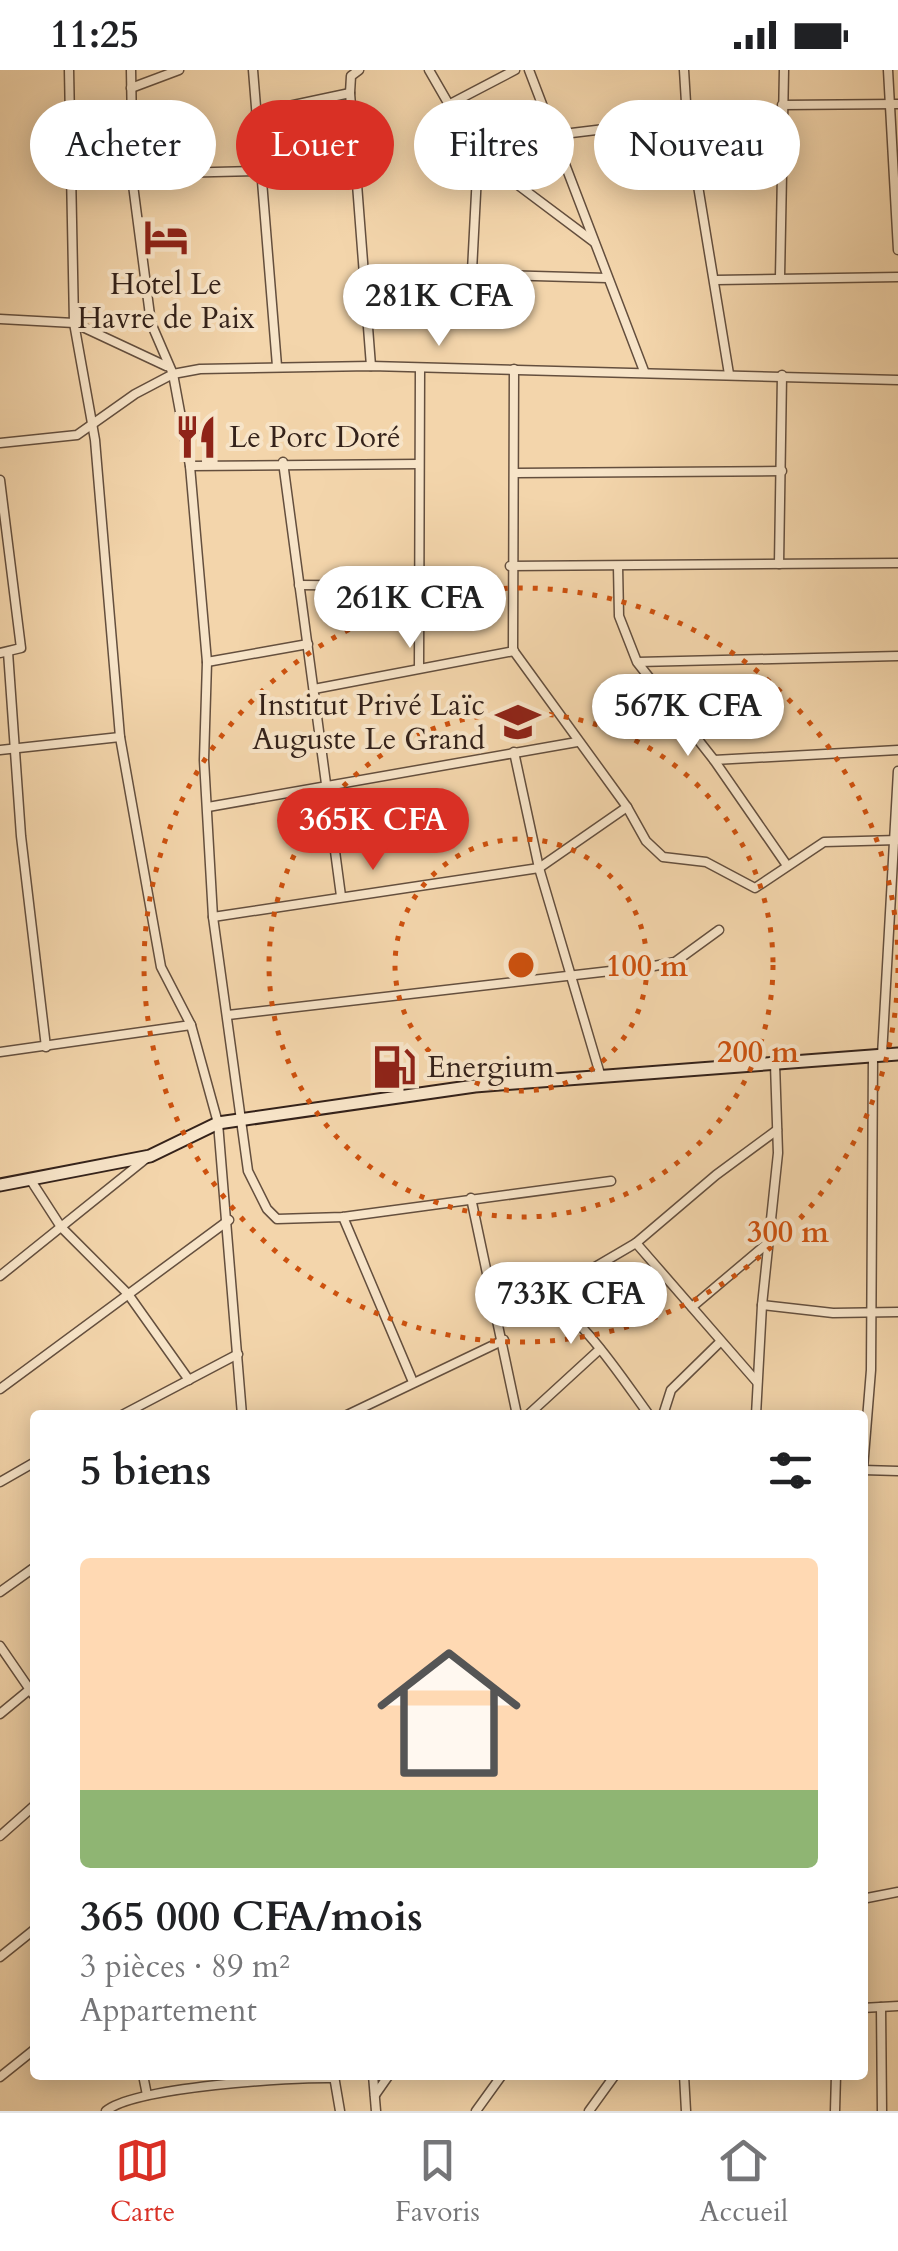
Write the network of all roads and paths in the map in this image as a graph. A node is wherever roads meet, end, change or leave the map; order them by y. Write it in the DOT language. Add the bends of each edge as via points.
graph roads {
  1 [pos="69,70"];
  2 [pos="131,70"];
  3 [pos="179,70"];
  4 [pos="253,70"];
  5 [pos="358,70"];
  6 [pos="429,70"];
  7 [pos="515,70"];
  8 [pos="528,70"];
  9 [pos="684,70"];
  10 [pos="784,70"];
  11 [pos="888,70"];
  12 [pos="131,88"];
  13 [pos="350,93"];
  14 [pos="131,100"];
  15 [pos="255,100"];
  16 [pos="315,100"];
  17 [pos="448,100"];
  18 [pos="458,100"];
  19 [pos="540,100"];
  20 [pos="686,100"];
  21 [pos="782,100"];
  22 [pos="895,104"];
  23 [pos="800,105"];
  24 [pos="574,186"];
  25 [pos="134,190"];
  26 [pos="262,190"];
  27 [pos="476,190"];
  28 [pos="525,190"];
  29 [pos="700,190"];
  30 [pos="781,190"];
  31 [pos="595,242"];
  32 [pos="898,250"];
  33 [pos="363,271"];
  34 [pos="472,271"];
  35 [pos="780,277"];
  36 [pos="898,277"];
  37 [pos="606,278"];
  38 [pos="716,280"];
  39 [pos="0,318"];
  40 [pos="74,324"];
  41 [pos="277,366"];
  42 [pos="371,366"];
  43 [pos="420,368"];
  44 [pos="514,369"];
  45 [pos="170,370"];
  46 [pos="644,371"];
  47 [pos="729,374"];
  48 [pos="782,374"];
  49 [pos="898,380"];
  50 [pos="90,422"];
  51 [pos="0,444"];
  52 [pos="284,462"];
  53 [pos="419,464"];
  54 [pos="190,466"];
  55 [pos="782,470"];
  56 [pos="516,473"];
  57 [pos="0,480"];
  58 [pos="2,504"];
  59 [pos="898,563"];
  60 [pos="779,564"];
  61 [pos="510,566"];
  62 [pos="618,566"];
  63 [pos="299,585"];
  64 [pos="418,586"];
  65 [pos="308,644"];
  66 [pos="4,652"];
  67 [pos="514,652"];
  68 [pos="898,656"];
  69 [pos="207,662"];
  70 [pos="638,662"];
  71 [pos="420,668"];
  72 [pos="314,689"];
  73 [pos="120,737"];
  74 [pos="577,742"];
  75 [pos="14,747"];
  76 [pos="0,750"];
  77 [pos="898,750"];
  78 [pos="514,752"];
  79 [pos="714,760"];
  80 [pos="898,771"];
  81 [pos="326,785"];
  82 [pos="627,806"];
  83 [pos="208,807"];
  84 [pos="895,840"];
  85 [pos="786,864"];
  86 [pos="539,868"];
  87 [pos="341,896"];
  88 [pos="213,917"];
  89 [pos="718,930"];
  90 [pos="571,978"];
  91 [pos="228,1016"];
  92 [pos="191,1025"];
  93 [pos="46,1046"];
  94 [pos="0,1052"];
  95 [pos="898,1054"];
  96 [pos="877,1055"];
  97 [pos="775,1064"];
  98 [pos="600,1074"];
  99 [pos="244,1121"];
  100 [pos="218,1123"];
  101 [pos="777,1130"];
  102 [pos="150,1156"];
  103 [pos="30,1179"];
  104 [pos="610,1181"];
  105 [pos="0,1184"];
  106 [pos="471,1198"];
  107 [pos="343,1217"];
  108 [pos="229,1220"];
  109 [pos="61,1227"];
  110 [pos="769,1242"];
  111 [pos="636,1243"];
  112 [pos="0,1276"];
  113 [pos="490,1282"];
  114 [pos="128,1294"];
  115 [pos="544,1297"];
  116 [pos="762,1306"];
  117 [pos="692,1307"];
  118 [pos="871,1312"];
  119 [pos="898,1312"];
  120 [pos="504,1340"];
  121 [pos="720,1342"];
  122 [pos="600,1349"];
  123 [pos="238,1354"];
  124 [pos="189,1380"];
  125 [pos="413,1382"];
  126 [pos="756,1382"];
  127 [pos="0,1389"];
  128 [pos="132,1410"];
  129 [pos="242,1410"];
  130 [pos="357,1410"];
  131 [pos="517,1410"];
  132 [pos="533,1410"];
  133 [pos="645,1410"];
  134 [pos="665,1410"];
  135 [pos="756,1410"];
  136 [pos="866,1410"];
  137 [pos="30,1465"];
  138 [pos="868,1470"];
  139 [pos="898,1471"];
  140 [pos="0,1482"];
  141 [pos="30,1571"];
  142 [pos="0,1592"];
  143 [pos="0,1646"];
  144 [pos="30,1686"];
  145 [pos="30,1692"];
  146 [pos="0,1714"];
  147 [pos="30,1809"];
  148 [pos="0,1836"];
  149 [pos="898,1892"];
  150 [pos="868,1898"];
  151 [pos="30,1933"];
  152 [pos="0,1957"];
  153 [pos="898,2006"];
  154 [pos="882,2007"];
  155 [pos="868,2008"];
  156 [pos="30,2053"];
  157 [pos="0,2077"];
  158 [pos="144,2080"];
  159 [pos="274,2080"];
  160 [pos="335,2080"];
  161 [pos="374,2080"];
  162 [pos="386,2080"];
  163 [pos="498,2080"];
  164 [pos="612,2080"];
  165 [pos="684,2080"];
  166 [pos="836,2080"];
  167 [pos="146,2095"];
  168 [pos="375,2095"];
  169 [pos="106,2111"];
  170 [pos="340,2111"];
  171 [pos="376,2111"];
  172 [pos="476,2111"];
  173 [pos="590,2111"];
  174 [pos="686,2111"];
  175 [pos="835,2111"];
  176 [pos="882,2111"];
  1 -- 40 [label="street"];
  2 -- 12 [label="street"];
  3 -- 12 [label="street"];
  4 -- 15 [label="street"];
  5 -- 13 [label="street"];
  6 -- 17 [label="street"];
  7 -- 18 [label="street"];
  8 -- 19 [label="street"];
  9 -- 20 [label="street"];
  10 -- 21 [label="street"];
  11 -- 22 [label="street"];
  12 -- 14 [label="street"];
  13 -- 16 [label="street"];
  13 -- 33 [label="street"];
  22 -- 23 [label="street"];
  22 -- 32 [label="street"];
  24 -- 31 [label="street"];
  25 -- 45 [label="street" via="151,323"];
  26 -- 41 [label="street"];
  27 -- 34 [label="street"];
  28 -- 31 [label="street"];
  29 -- 38 [label="street"];
  30 -- 35 [label="street"];
  31 -- 37 [label="street"];
  33 -- 34 [label="street"];
  33 -- 42 [label="street"];
  34 -- 37 [label="street"];
  35 -- 36 [label="street"];
  35 -- 38 [label="street"];
  37 -- 46 [label="street"];
  38 -- 47 [label="street"];
  39 -- 40 [label="street"];
  40 -- 45 [label="street"];
  40 -- 50 [label="street"];
  41 -- 42 [label="street"];
  41 -- 45 [label="street"];
  42 -- 43 [label="street"];
  43 -- 44 [label="street"];
  43 -- 53 [label="street"];
  44 -- 46 [label="street"];
  44 -- 56 [label="street"];
  45 -- 50 [label="street"];
  45 -- 54 [label="street"];
  46 -- 47 [label="street"];
  47 -- 48 [label="street"];
  48 -- 49 [label="street"];
  48 -- 55 [label="street"];
  50 -- 51 [label="street" via="77,435"];
  50 -- 73 [label="street"];
  52 -- 53 [label="street"];
  52 -- 54 [label="street"];
  52 -- 63 [label="street"];
  53 -- 64 [label="street"];
  54 -- 69 [label="street"];
  55 -- 56 [label="street"];
  55 -- 60 [label="street"];
  56 -- 61 [label="street"];
  57 -- 58 [label="street"];
  58 -- 66 [label="street" via="21,648"];
  59 -- 60 [label="street"];
  60 -- 62 [label="street"];
  61 -- 62 [label="street"];
  61 -- 67 [label="street"];
  62 -- 70 [label="street" via="620,616"];
  63 -- 64 [label="street"];
  63 -- 65 [label="street"];
  64 -- 71 [label="street"];
  65 -- 69 [label="street"];
  65 -- 72 [label="street"];
  66 -- 75 [label="street"];
  67 -- 71 [label="street"];
  67 -- 74 [label="street"];
  68 -- 70 [label="street"];
  69 -- 83 [label="street"];
  70 -- 79 [label="street"];
  71 -- 72 [label="street"];
  72 -- 81 [label="street"];
  73 -- 75 [label="street"];
  73 -- 92 [label="street" via="151,928 161,968"];
  74 -- 78 [label="street"];
  74 -- 82 [label="street"];
  75 -- 76 [label="street"];
  75 -- 93 [label="street"];
  77 -- 79 [label="street"];
  78 -- 81 [label="street"];
  78 -- 86 [label="street"];
  79 -- 85 [label="street"];
  80 -- 84 [label="street"];
  81 -- 83 [label="street"];
  81 -- 87 [label="street"];
  82 -- 85 [label="street" via="646,841 670,860 706,862 754,888"];
  82 -- 86 [label="street"];
  83 -- 88 [label="street"];
  84 -- 85 [label="street" via="824,842"];
  84 -- 96 [label="street"];
  86 -- 87 [label="street"];
  86 -- 90 [label="street"];
  87 -- 88 [label="street"];
  88 -- 91 [label="street"];
  89 -- 90 [label="street" via="675,962"];
  90 -- 91 [label="street"];
  90 -- 98 [label="street"];
  91 -- 99 [label="street"];
  92 -- 93 [label="street"];
  92 -- 100 [label="street"];
  93 -- 94 [label="street"];
  95 -- 96 [label="street"];
  96 -- 97 [label="street"];
  96 -- 118 [label="street"];
  97 -- 98 [label="street"];
  97 -- 101 [label="street"];
  98 -- 99 [label="street"];
  99 -- 100 [label="street"];
  99 -- 107 [label="street" via="248,1171 272,1217"];
  100 -- 102 [label="street"];
  100 -- 108 [label="street"];
  101 -- 110 [label="street"];
  101 -- 111 [label="street"];
  102 -- 103 [label="street"];
  102 -- 109 [label="street"];
  103 -- 105 [label="street"];
  103 -- 109 [label="street"];
  104 -- 106 [label="street"];
  106 -- 107 [label="street"];
  106 -- 113 [label="street"];
  107 -- 125 [label="street"];
  108 -- 114 [label="street"];
  108 -- 123 [label="street"];
  109 -- 112 [label="street"];
  109 -- 114 [label="street"];
  110 -- 116 [label="street"];
  110 -- 117 [label="street"];
  111 -- 115 [label="street"];
  111 -- 117 [label="street"];
  113 -- 115 [label="street"];
  113 -- 120 [label="street"];
  114 -- 124 [label="street"];
  114 -- 127 [label="street"];
  115 -- 122 [label="street"];
  116 -- 118 [label="street"];
  116 -- 126 [label="street"];
  117 -- 121 [label="street"];
  118 -- 119 [label="street"];
  118 -- 136 [label="street"];
  120 -- 125 [label="street"];
  120 -- 131 [label="street"];
  121 -- 126 [label="street"];
  121 -- 134 [label="street" via="671,1390"];
  122 -- 132 [label="street"];
  122 -- 133 [label="street"];
  123 -- 124 [label="street"];
  123 -- 129 [label="street"];
  124 -- 128 [label="street"];
  125 -- 130 [label="street"];
  126 -- 135 [label="street"];
  137 -- 140 [label="street"];
  138 -- 139 [label="street"];
  141 -- 142 [label="street"];
  143 -- 144 [label="street"];
  145 -- 146 [label="street"];
  147 -- 148 [label="street"];
  149 -- 150 [label="street"];
  151 -- 152 [label="street"];
  153 -- 154 [label="street"];
  154 -- 155 [label="street"];
  154 -- 176 [label="street"];
  156 -- 157 [label="street"];
  158 -- 167 [label="street"];
  159 -- 167 [label="street"];
  160 -- 170 [label="street"];
  161 -- 168 [label="street"];
  162 -- 168 [label="street"];
  163 -- 172 [label="street"];
  164 -- 173 [label="street"];
  165 -- 174 [label="street"];
  166 -- 175 [label="street"];
  167 -- 169 [label="street"];
  168 -- 171 [label="street"];
}
